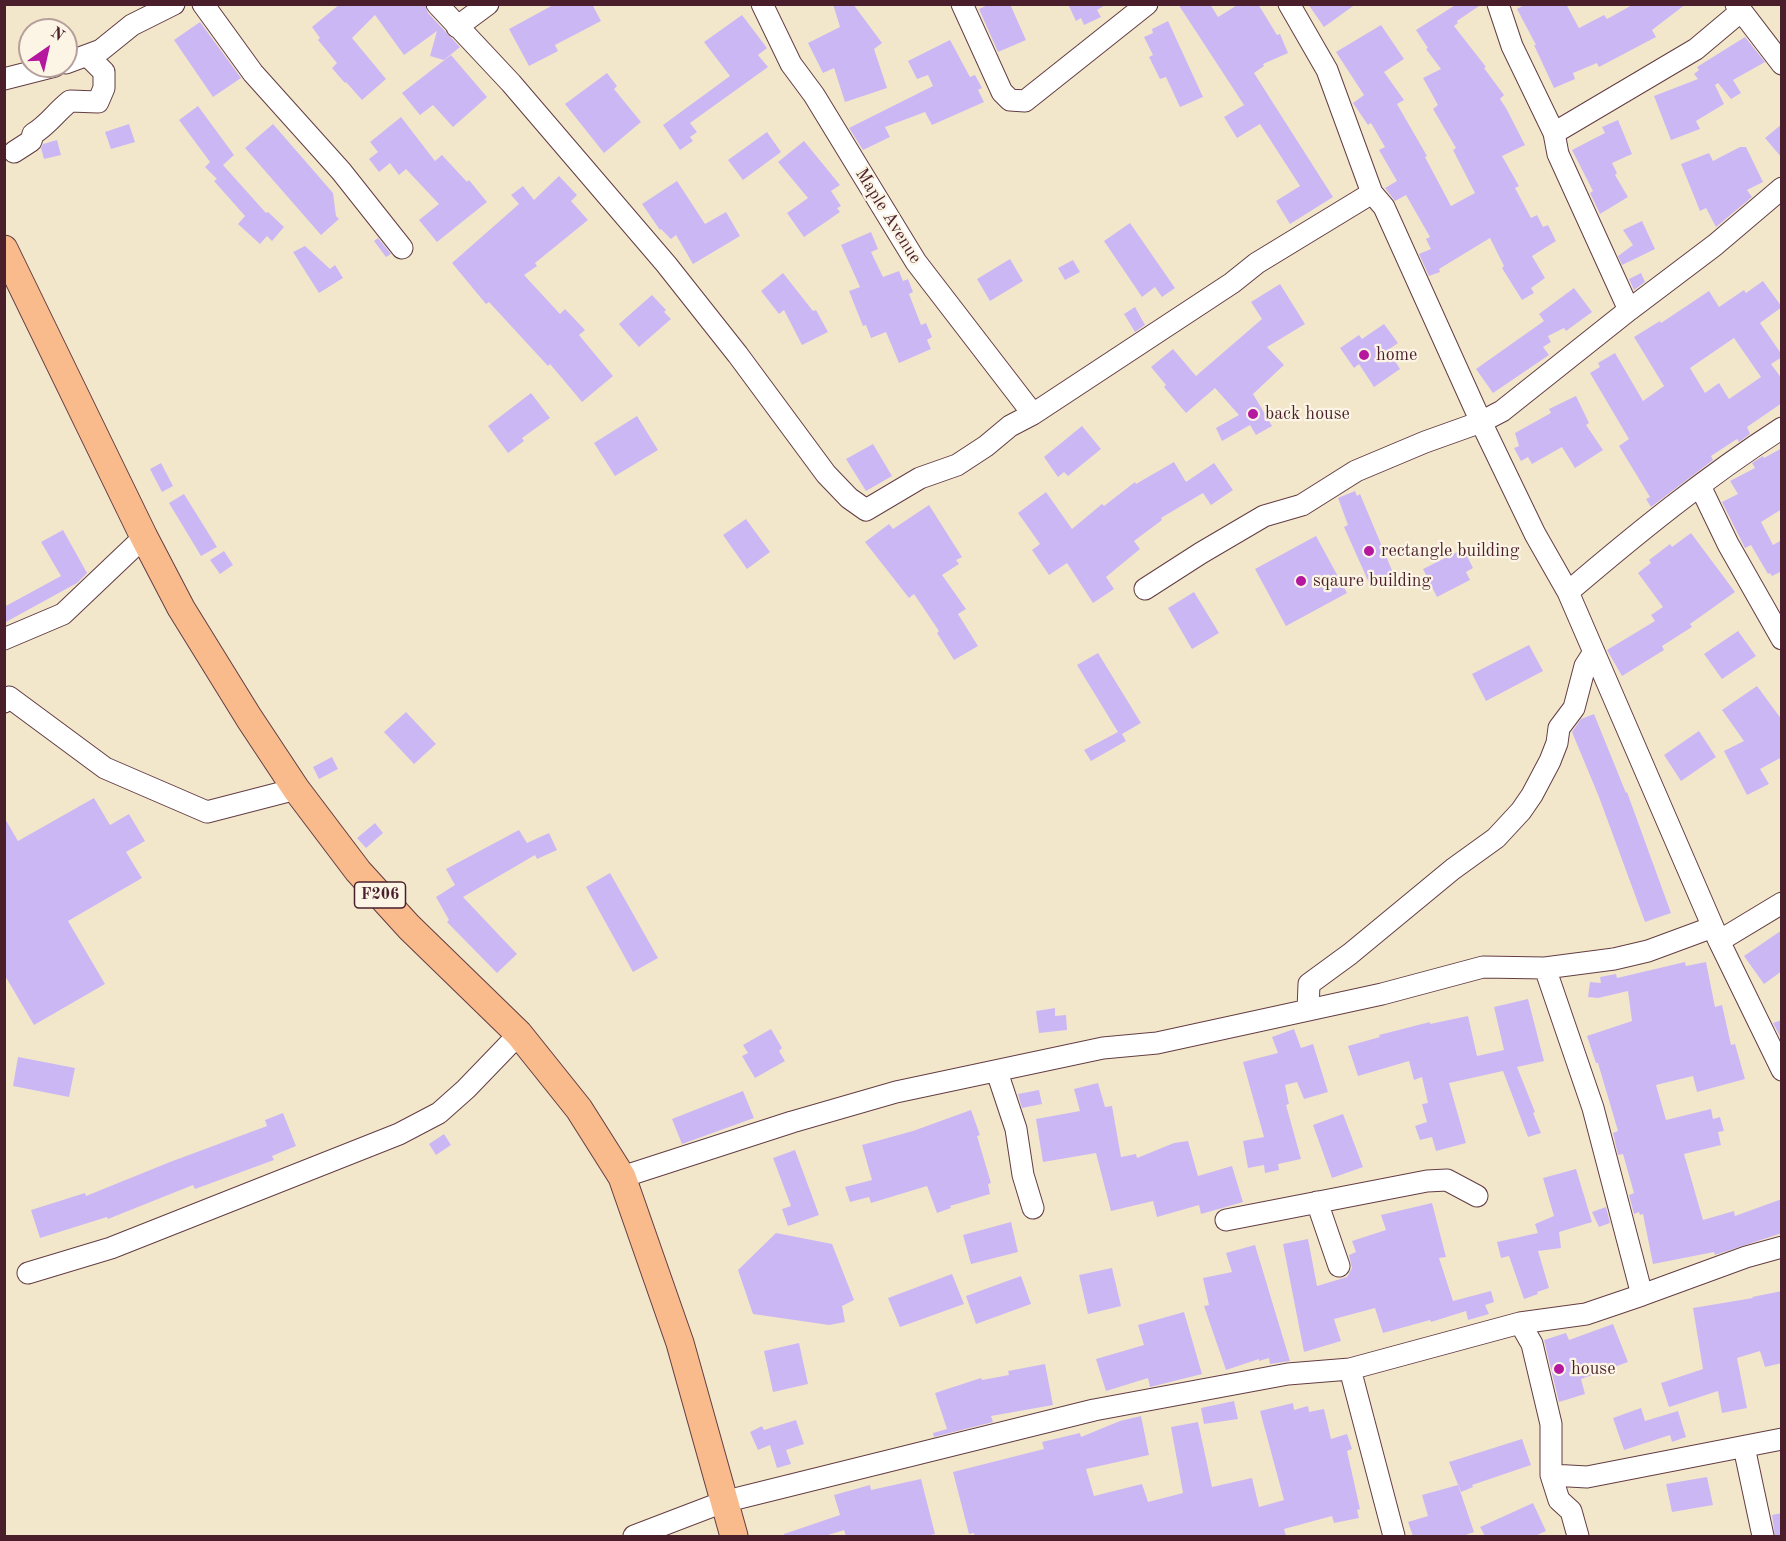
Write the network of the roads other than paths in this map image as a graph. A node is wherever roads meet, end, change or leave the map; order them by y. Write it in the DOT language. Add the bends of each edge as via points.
graph roads {
  1 [pos="174,4"];
  2 [pos="203,4"];
  3 [pos="437,4"];
  4 [pos="488,4"];
  5 [pos="762,4"];
  6 [pos="962,4"];
  7 [pos="1147,4"];
  8 [pos="1289,4"];
  9 [pos="1498,4"];
  10 [pos="1738,8"];
  11 [pos="457,27"];
  12 [pos="88,56"];
  13 [pos="78,59"];
  14 [pos="1782,64"];
  15 [pos="1554,133"];
  16 [pos="14,152"];
  17 [pos="1782,188"];
  18 [pos="1372,193"];
  19 [pos="402,248"];
  20 [pos="4,249"];
  21 [pos="1629,310"];
  22 [pos="1034,414"];
  23 [pos="1481,422"];
  24 [pos="1782,428"];
  25 [pos="1700,486"];
  26 [pos="144,537"];
  27 [pos="1145,589"];
  28 [pos="1568,592"];
  29 [pos="4,639"];
  30 [pos="1782,639"];
  31 [pos="1594,652"];
  32 [pos="4,702"];
  33 [pos="296,789"];
  34 [pos="1782,903"];
  35 [pos="1716,934"];
  36 [pos="1545,968"];
  37 [pos="1308,1010"];
  38 [pos="519,1034"];
  39 [pos="1782,1070"];
  40 [pos="997,1072"];
  41 [pos="622,1177"];
  42 [pos="1477,1196"];
  43 [pos="1317,1202"];
  44 [pos="1033,1208"];
  45 [pos="1226,1220"];
  46 [pos="1782,1247"];
  47 [pos="1339,1266"];
  48 [pos="28,1273"];
  49 [pos="1642,1295"];
  50 [pos="1520,1323"];
  51 [pos="1350,1369"];
  52 [pos="1782,1439"];
  53 [pos="1744,1447"];
  54 [pos="1551,1475"];
  55 [pos="1587,1477"];
  56 [pos="1559,1500"];
  57 [pos="723,1502"];
  58 [pos="634,1536"];
  59 [pos="734,1536"];
  60 [pos="1391,1536"];
  61 [pos="1578,1536"];
  62 [pos="1763,1536"];
  1 -- 12 [label="street" via="132,25"];
  2 -- 19 [label="street" via="253,73 341,171"];
  3 -- 11 [label="street"];
  4 -- 11 [label="street"];
  5 -- 22 [label="street, Maple Avenue" via="791,64 916,262"];
  6 -- 7 [label="street" via="1002,92 1010,99 1025,101"];
  8 -- 18 [label="street" via="1327,70"];
  9 -- 15 [label="street" via="1512,46"];
  10 -- 14 [label="street"];
  10 -- 15 [label="street" via="1696,49"];
  11 -- 22 [label="street" via="511,83 659,255 826,474 857,505 866,510 920,478 957,465 1010,426"];
  12 -- 13 [label="street"];
  12 -- 16 [label="street" via="104,72 99,102 70,101 49,125"];
  15 -- 21 [label="street" via="1558,154"];
  17 -- 21 [label="street"];
  18 -- 22 [label="street" via="1257,263"];
  18 -- 23 [label="street" via="1384,207"];
  20 -- 26 [label="main road, F206"];
  21 -- 23 [label="street" via="1502,411"];
  23 -- 27 [label="street" via="1356,471 1302,505 1264,516"];
  23 -- 28 [label="street"];
  24 -- 25 [label="street"];
  25 -- 28 [label="street"];
  25 -- 30 [label="street"];
  26 -- 29 [label="street" via="63,614"];
  26 -- 33 [label="main road, F206" via="215,665"];
  28 -- 31 [label="street"];
  31 -- 35 [label="street"];
  31 -- 37 [label="street" via="1585,666 1574,708 1559,728 1550,760 1521,812 1496,838 1309,984"];
  32 -- 33 [label="street" via="9,697 105,768 209,821"];
  33 -- 38 [label="main road, F206" via="358,870 409,927"];
  34 -- 35 [label="street"];
  35 -- 36 [label="street" via="1580,965"];
  35 -- 39 [label="street"];
  36 -- 37 [label="street" via="1482,966"];
  36 -- 49 [label="street" via="1593,1108"];
  37 -- 40 [label="street"];
  38 -- 41 [label="main road, F206" via="579,1109"];
  38 -- 48 [label="street" via="439,1113 399,1134 111,1248"];
  40 -- 41 [label="street" via="885,1095"];
  40 -- 44 [label="street" via="1016,1129"];
  41 -- 57 [label="main road, F206" via="680,1343"];
  42 -- 43 [label="street" via="1448,1180"];
  43 -- 45 [label="street"];
  43 -- 47 [label="street"];
  46 -- 49 [label="street"];
  49 -- 50 [label="street" via="1586,1314"];
  50 -- 51 [label="street"];
  50 -- 54 [label="street" via="1532,1344 1551,1424"];
  51 -- 57 [label="street" via="1288,1374 1094,1410"];
  51 -- 60 [label="street"];
  52 -- 53 [label="street"];
  53 -- 55 [label="street"];
  53 -- 62 [label="street"];
  54 -- 55 [label="street"];
  54 -- 56 [label="street"];
  55 -- 56 [label="street"];
  56 -- 61 [label="street" via="1571,1511"];
  57 -- 58 [label="street"];
  57 -- 59 [label="main road, F206"];
}
